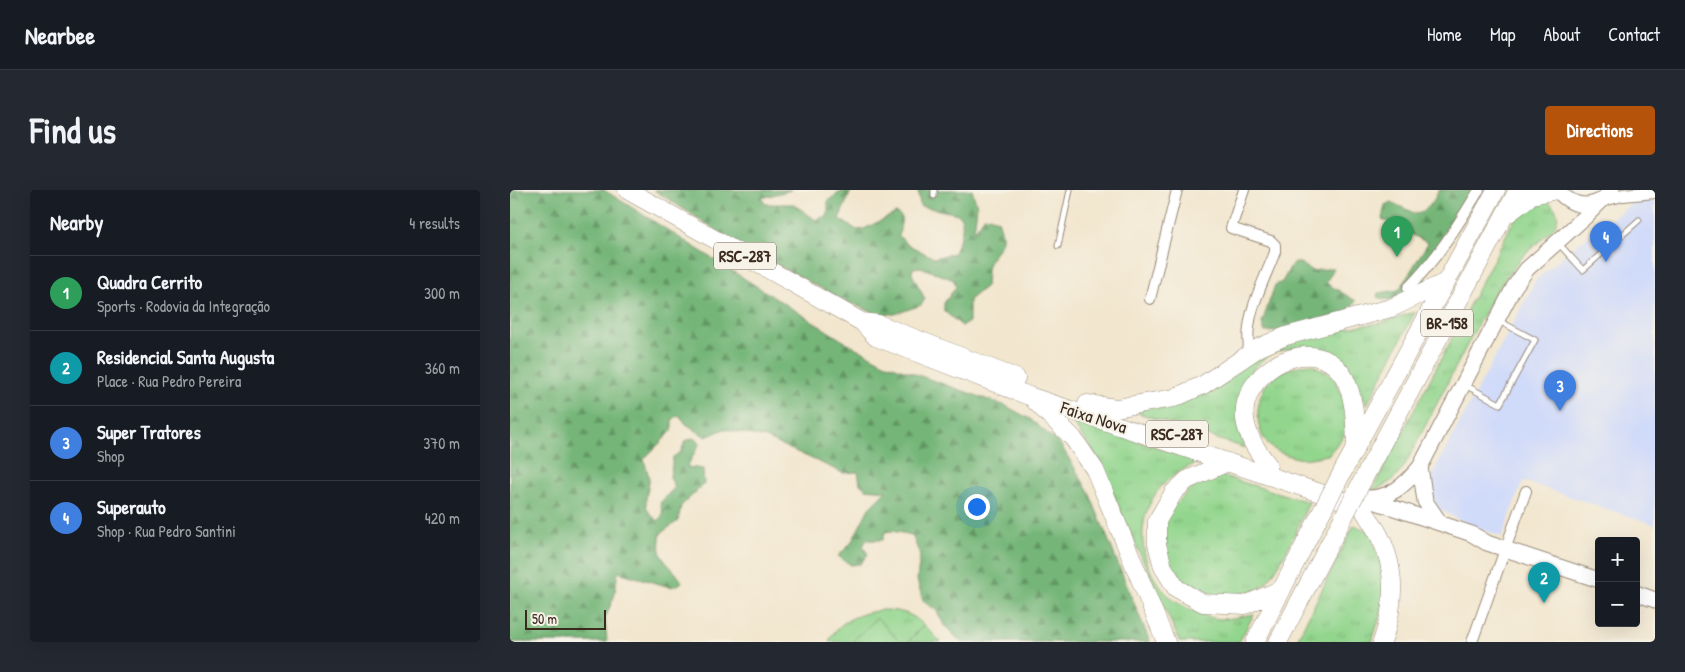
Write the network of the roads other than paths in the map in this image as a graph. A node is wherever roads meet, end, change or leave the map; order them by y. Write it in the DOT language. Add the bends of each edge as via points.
graph roads {
  1 [pos="628,190"];
  2 [pos="1070,190"];
  3 [pos="1177,190"];
  4 [pos="1244,190"];
  5 [pos="1479,190"];
  6 [pos="1496,190"];
  7 [pos="1518,190"];
  8 [pos="1655,192"];
  9 [pos="1560,194"];
  10 [pos="1607,195"];
  11 [pos="1639,220"];
  12 [pos="1500,222"];
  13 [pos="1557,241"];
  14 [pos="1058,246"];
  15 [pos="1446,282"];
  16 [pos="1408,288"];
  17 [pos="1150,299"];
  18 [pos="1496,319"];
  19 [pos="862,322"];
  20 [pos="1250,354"];
  21 [pos="1463,384"];
  22 [pos="1029,396"];
  23 [pos="1087,404"];
  24 [pos="1356,445"];
  25 [pos="1228,462"];
  26 [pos="1268,465"];
  27 [pos="1420,467"];
  28 [pos="1526,491"];
  29 [pos="1363,502"];
  30 [pos="1440,523"];
  31 [pos="1487,543"];
  32 [pos="1506,549"];
  33 [pos="1595,579"];
  34 [pos="1282,590"];
  35 [pos="1640,594"];
  36 [pos="1655,600"];
  37 [pos="1166,642"];
  38 [pos="1255,642"];
  39 [pos="1278,642"];
  40 [pos="1382,642"];
  41 [pos="1472,642"];
  1 -- 19 [label="highway, Faixa Nova / RSC-287"];
  2 -- 14 [label="lane"];
  3 -- 17 [label="street"];
  4 -- 20 [label="street" via="1231,228 1275,245 1248,324 1246,337"];
  5 -- 16 [label="street" via="1452,235"];
  6 -- 15 [label="highway, BR-158"];
  7 -- 12 [label="highway, BR-158"];
  8 -- 10 [label="street"];
  9 -- 10 [label="main road" via="1585,206"];
  9 -- 12 [label="highway" via="1532,195"];
  9 -- 13 [label="main road" via="1568,223"];
  10 -- 13 [label="main road"];
  11 -- 13 [label="lane" via="1583,270"];
  12 -- 39 [label="highway, BR-158, bridge"];
  13 -- 18 [label="main road" via="1527,269"];
  15 -- 20 [label="highway" via="1391,308 1286,336"];
  15 -- 24 [label="highway, BR-158"];
  18 -- 21 [label="main road"];
  18 -- 21 [label="lane" via="1535,340 1500,404"];
  19 -- 22 [label="highway, Faixa Nova / RSC-287" via="876,337"];
  19 -- 23 [label="highway, Faixa Nova / RSC-287" via="878,324"];
  20 -- 23 [label="highway" via="1203,385 1174,398 1116,408"];
  21 -- 27 [label="main road"];
  22 -- 25 [label="highway, Faixa Nova / RSC-287"];
  22 -- 37 [label="highway" via="1073,438 1095,470"];
  23 -- 26 [label="highway, Faixa Nova / RSC-287"];
  24 -- 26 [label="highway" via="1350,391 1343,376 1334,365 1319,357 1294,357 1266,372 1246,403 1250,438"];
  24 -- 34 [label="highway, BR-158, bridge"];
  25 -- 29 [label="highway, Faixa Nova / RSC-287"];
  25 -- 34 [label="highway" via="1187,480 1174,492 1157,521 1157,544 1163,567 1176,588 1203,603 1245,606"];
  26 -- 29 [label="highway, Faixa Nova / RSC-287"];
  27 -- 29 [label="main road" via="1395,491"];
  27 -- 30 [label="main road" via="1425,501"];
  28 -- 32 [label="street"];
  29 -- 30 [label="main road"];
  29 -- 31 [label="main road" via="1468,542"];
  29 -- 40 [label="highway" via="1390,567 1392,600"];
  30 -- 31 [label="main road"];
  31 -- 32 [label="main road"];
  32 -- 33 [label="main road"];
  32 -- 41 [label="street"];
  34 -- 38 [label="highway, BR-158"];
  35 -- 36 [label="main road"];
}
